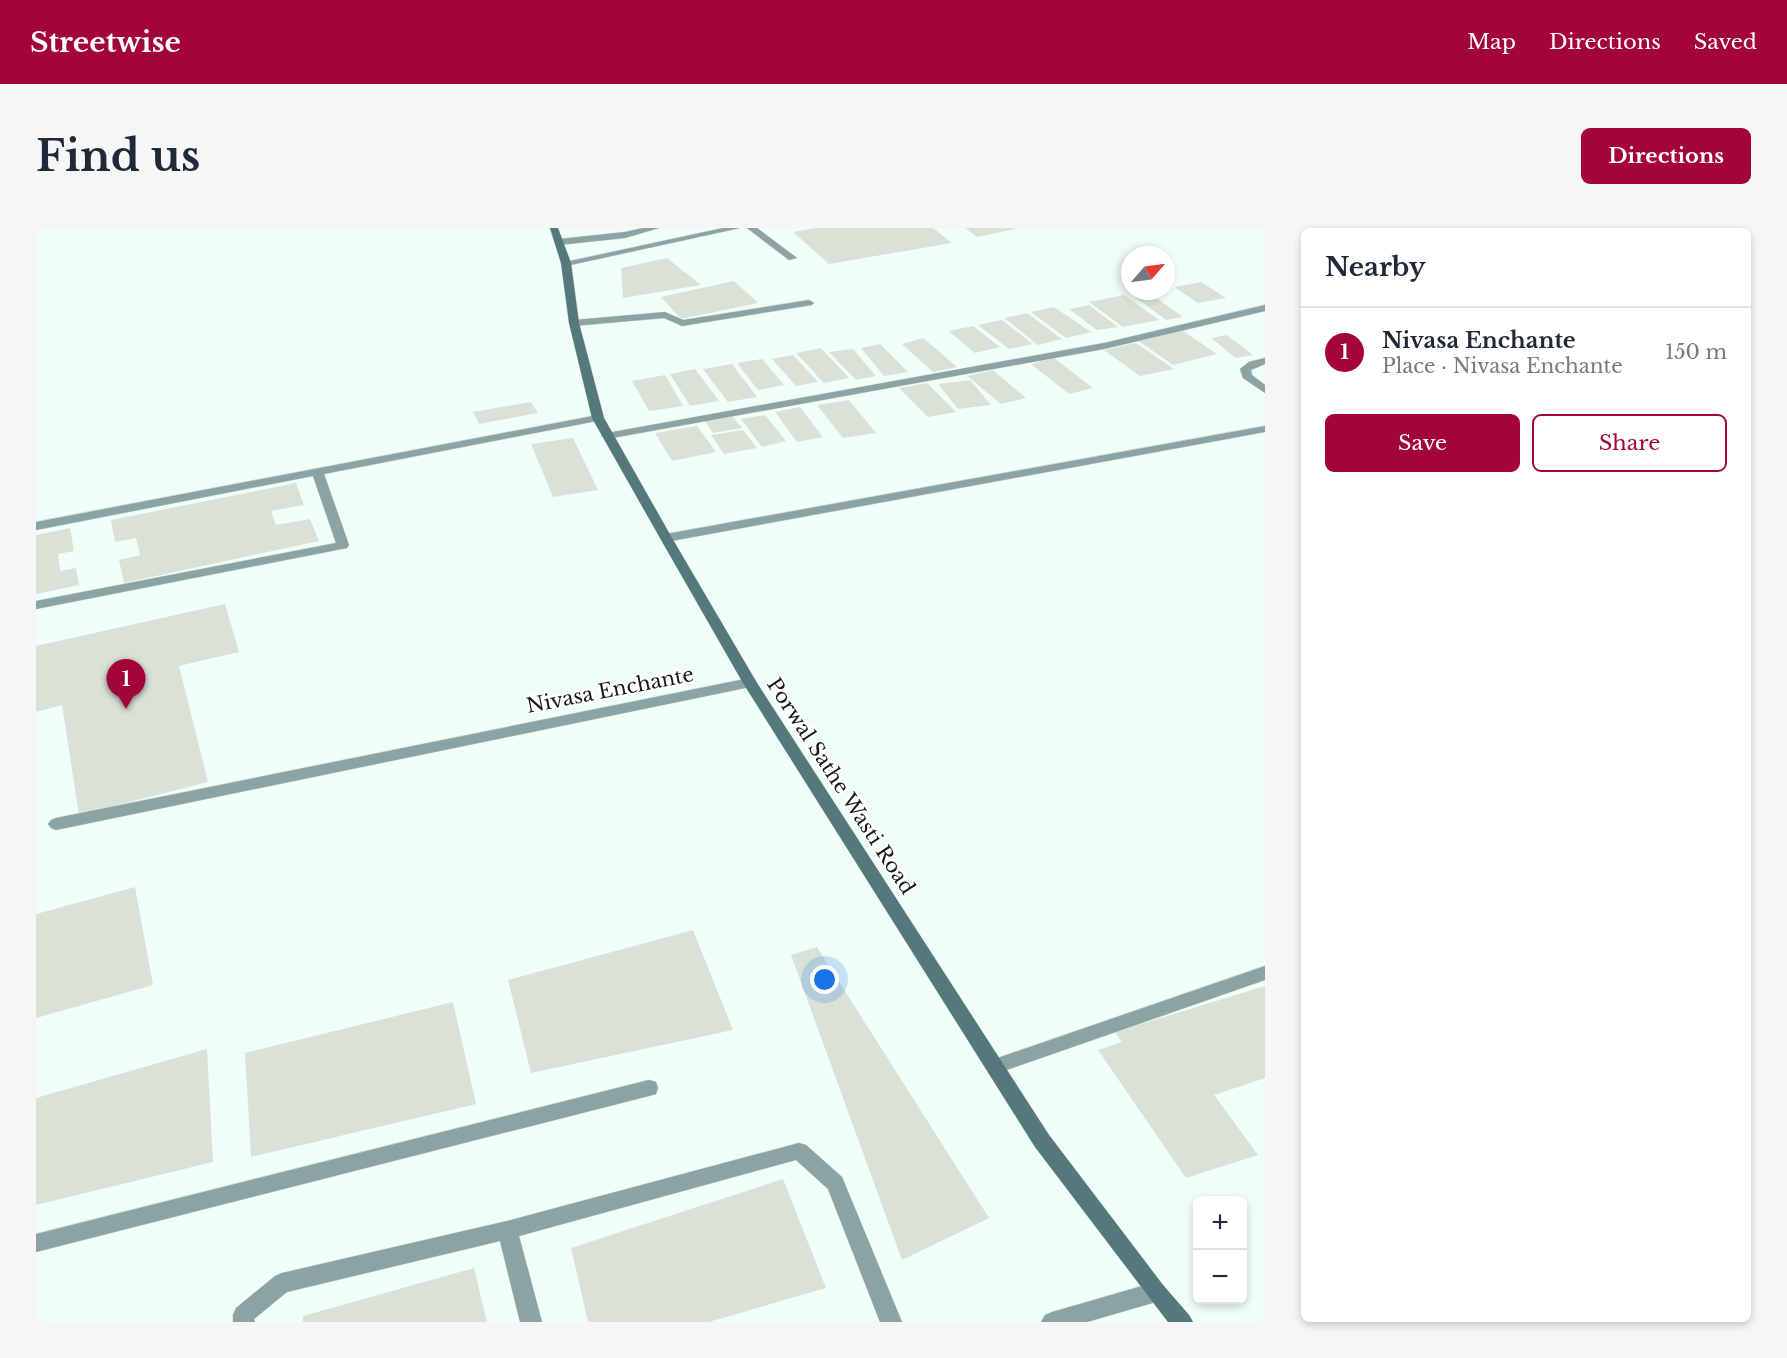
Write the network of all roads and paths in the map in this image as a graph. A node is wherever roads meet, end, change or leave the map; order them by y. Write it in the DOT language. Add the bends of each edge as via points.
graph roads {
  1 [pos="655,228"];
  2 [pos="736,228"];
  3 [pos="752,228"];
  4 [pos="556,235"];
  5 [pos="792,258"];
  6 [pos="566,263"];
  7 [pos="809,303"];
  8 [pos="1265,308"];
  9 [pos="574,324"];
  10 [pos="1265,361"];
  11 [pos="1265,390"];
  12 [pos="598,418"];
  13 [pos="1265,429"];
  14 [pos="608,436"];
  15 [pos="317,471"];
  16 [pos="36,526"];
  17 [pos="666,538"];
  18 [pos="36,605"];
  19 [pos="750,683"];
  20 [pos="56,824"];
  21 [pos="1265,974"];
  22 [pos="995,1066"];
  23 [pos="649,1088"];
  24 [pos="507,1230"];
  25 [pos="36,1243"];
  26 [pos="1156,1292"];
  27 [pos="244,1322"];
  28 [pos="531,1322"];
  29 [pos="891,1322"];
  30 [pos="1052,1322"];
  31 [pos="1182,1322"];
  1 -- 4 [label="street" via="625,235"];
  2 -- 6 [label="street"];
  3 -- 5 [label="street"];
  4 -- 6 [label="street, Porwal Sathe Wasti Road"];
  6 -- 9 [label="street, Porwal Sathe Wasti Road"];
  7 -- 9 [label="street" via="682,323 665,315"];
  8 -- 14 [label="street" via="1104,346"];
  9 -- 12 [label="street, Porwal Sathe Wasti Road"];
  10 -- 11 [label="street" via="1245,369 1247,376"];
  12 -- 14 [label="street, Porwal Sathe Wasti Road"];
  12 -- 15 [label="street"];
  13 -- 17 [label="street"];
  14 -- 17 [label="street, Porwal Sathe Wasti Road"];
  15 -- 16 [label="street"];
  15 -- 18 [label="street" via="343,545"];
  17 -- 19 [label="street, Porwal Sathe Wasti Road"];
  19 -- 20 [label="street, Nivasa Enchante"];
  19 -- 22 [label="street, Porwal Sathe Wasti Road"];
  21 -- 22 [label="street"];
  22 -- 26 [label="street, Porwal Sathe Wasti Road" via="1042,1141"];
  23 -- 25 [label="street"];
  24 -- 27 [label="street" via="282,1283 243,1315"];
  24 -- 28 [label="street"];
  24 -- 29 [label="street" via="799,1151 835,1183"];
  26 -- 30 [label="street"];
  26 -- 31 [label="street, Porwal Sathe Wasti Road"];
}
